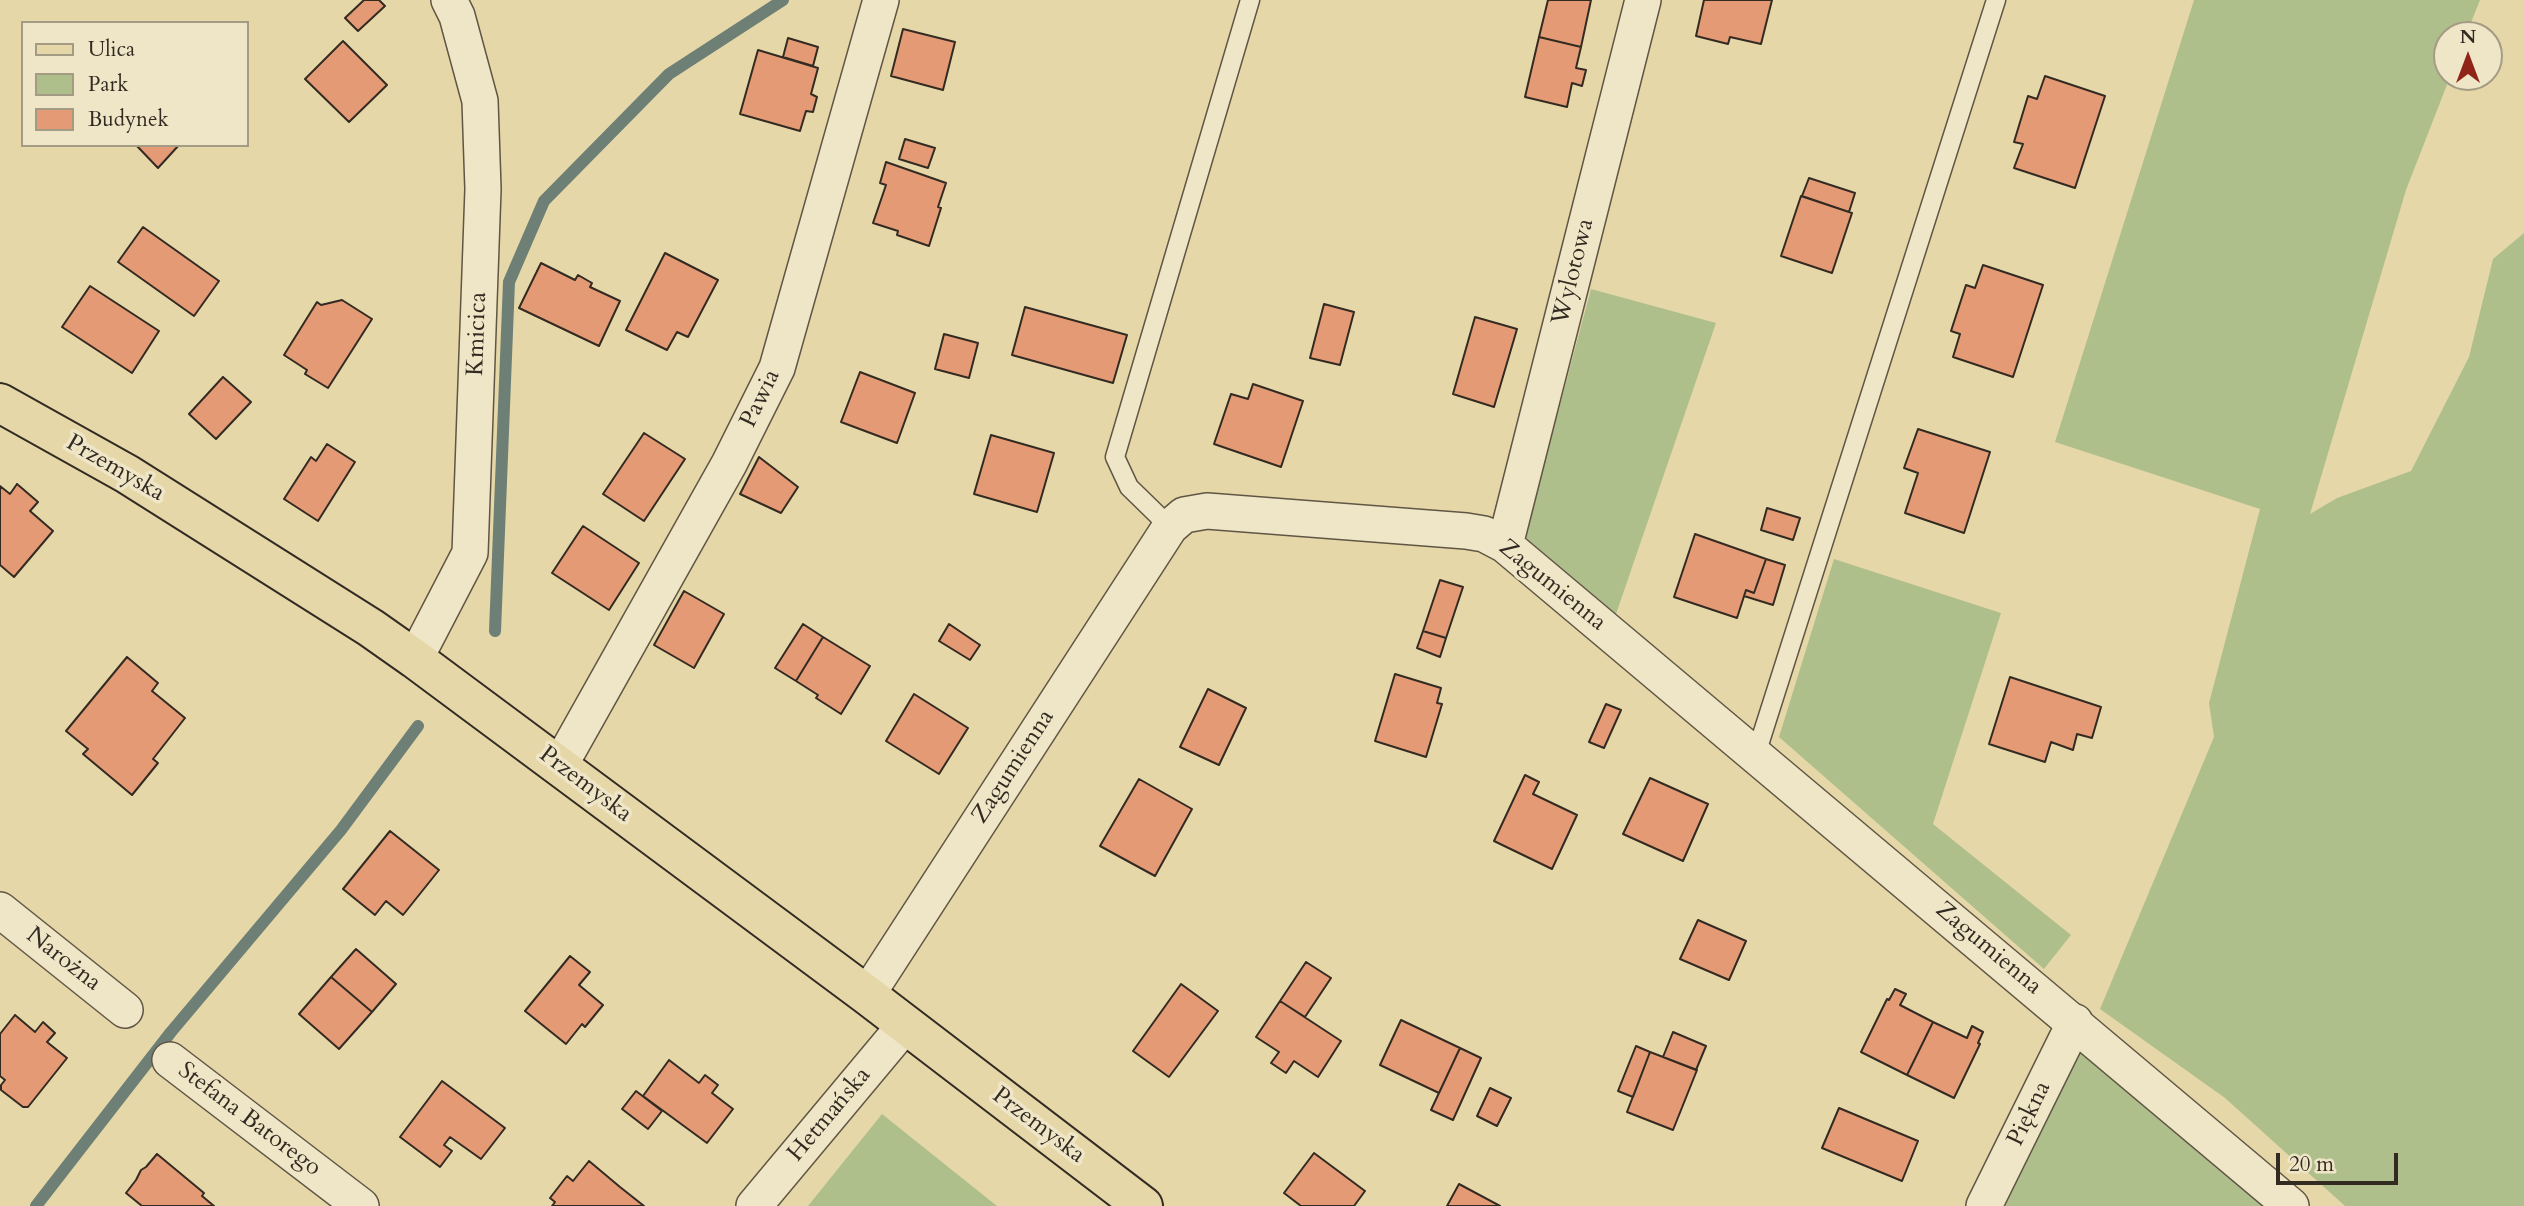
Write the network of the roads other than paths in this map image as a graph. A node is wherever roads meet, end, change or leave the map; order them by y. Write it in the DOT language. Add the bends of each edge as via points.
graph roads {
  1 [pos="449,0"];
  2 [pos="881,0"];
  3 [pos="1250,0"];
  4 [pos="1643,0"];
  5 [pos="1996,0"];
  6 [pos="0,403"];
  7 [pos="1170,527"];
  8 [pos="1505,545"];
  9 [pos="415,659"];
  10 [pos="1756,754"];
  11 [pos="560,765"];
  12 [pos="0,910"];
  13 [pos="867,995"];
  14 [pos="125,1010"];
  15 [pos="2075,1022"];
  16 [pos="906,1024"];
  17 [pos="170,1060"];
  18 [pos="361,1206"];
  19 [pos="754,1206"];
  20 [pos="1143,1206"];
  21 [pos="1984,1206"];
  22 [pos="2291,1206"];
  1 -- 9 [label="street, Kmicica" via="480,101 483,189 470,553"];
  2 -- 11 [label="street, Pawia" via="777,368 729,464"];
  3 -- 7 [label="lane" via="1115,457 1129,487"];
  4 -- 8 [label="street, Wylotowa"];
  5 -- 10 [label="lane"];
  6 -- 9 [label="main road, Przemyska" via="127,474"];
  7 -- 8 [label="street, Zagumienna" via="1184,515 1207,511 1466,531"];
  7 -- 13 [label="street, Zagumienna"];
  8 -- 10 [label="street, Zagumienna"];
  9 -- 11 [label="main road, Przemyska"];
  10 -- 15 [label="street, Zagumienna"];
  11 -- 13 [label="main road, Przemyska"];
  12 -- 14 [label="street, Narożna"];
  13 -- 16 [label="main road, Przemyska"];
  15 -- 21 [label="street, Piękna"];
  15 -- 22 [label="street, Zagumienna"];
  16 -- 19 [label="street, Hetmańska"];
  16 -- 20 [label="main road, Przemyska"];
  17 -- 18 [label="street, Stefana Batorego"];
}
